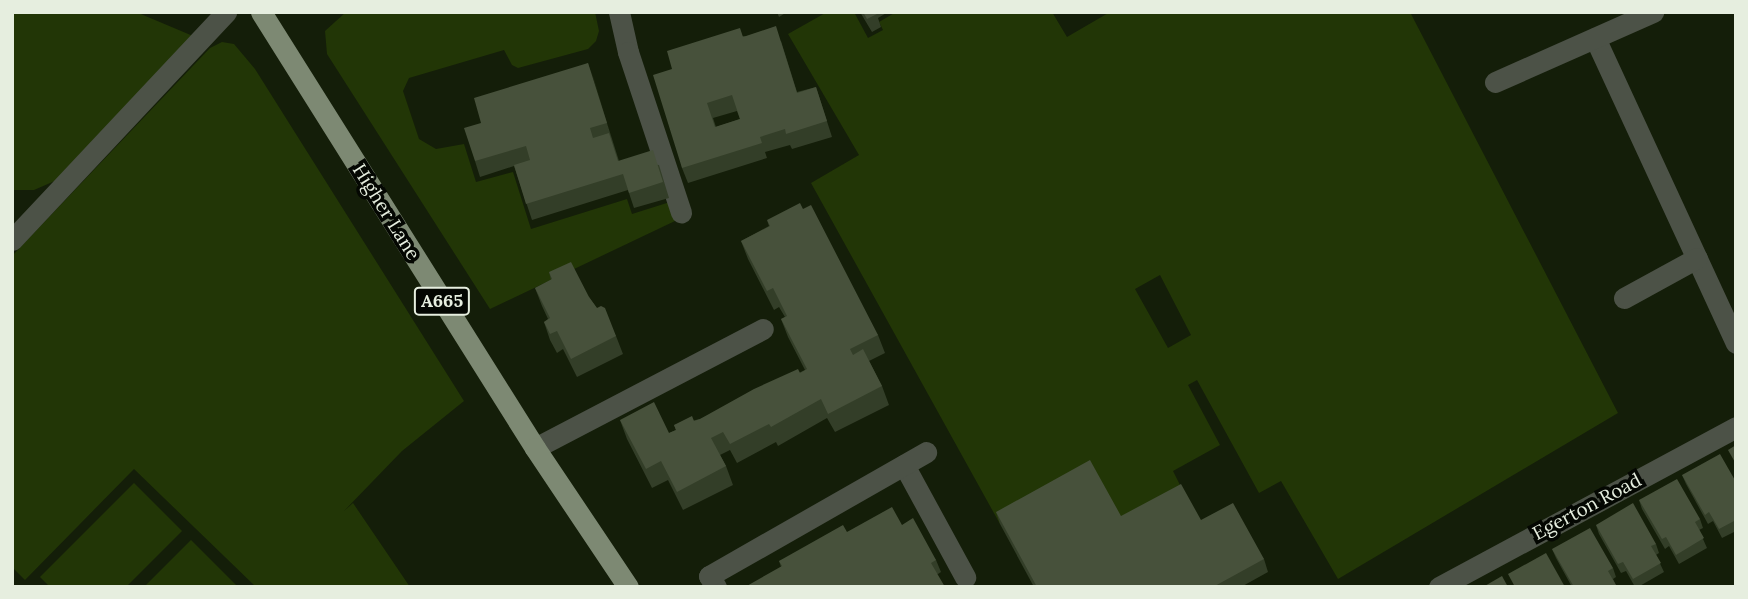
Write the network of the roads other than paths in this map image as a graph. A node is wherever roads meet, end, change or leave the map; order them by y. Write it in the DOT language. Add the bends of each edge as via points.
graph roads {
  1 [pos="226,12"];
  2 [pos="261,12"];
  3 [pos="619,12"];
  4 [pos="1653,12"];
  5 [pos="1595,38"];
  6 [pos="1495,82"];
  7 [pos="681,212"];
  8 [pos="15,232"];
  9 [pos="1697,258"];
  10 [pos="1624,298"];
  11 [pos="763,328"];
  12 [pos="1736,343"];
  13 [pos="1736,427"];
  14 [pos="535,448"];
  15 [pos="926,452"];
  16 [pos="904,465"];
  17 [pos="965,577"];
  18 [pos="628,587"];
  19 [pos="716,587"];
  20 [pos="1439,587"];
  1 -- 8 [label="street"];
  2 -- 14 [label="main road, Higher Lane / A665"];
  3 -- 7 [label="street"];
  4 -- 5 [label="street"];
  5 -- 6 [label="street"];
  5 -- 9 [label="street"];
  9 -- 10 [label="street"];
  9 -- 12 [label="street"];
  11 -- 14 [label="street"];
  13 -- 20 [label="street, Egerton Road"];
  14 -- 18 [label="main road, Higher Lane / A665"];
  15 -- 16 [label="street"];
  16 -- 17 [label="street"];
  16 -- 19 [label="street" via="709,576"];
}
